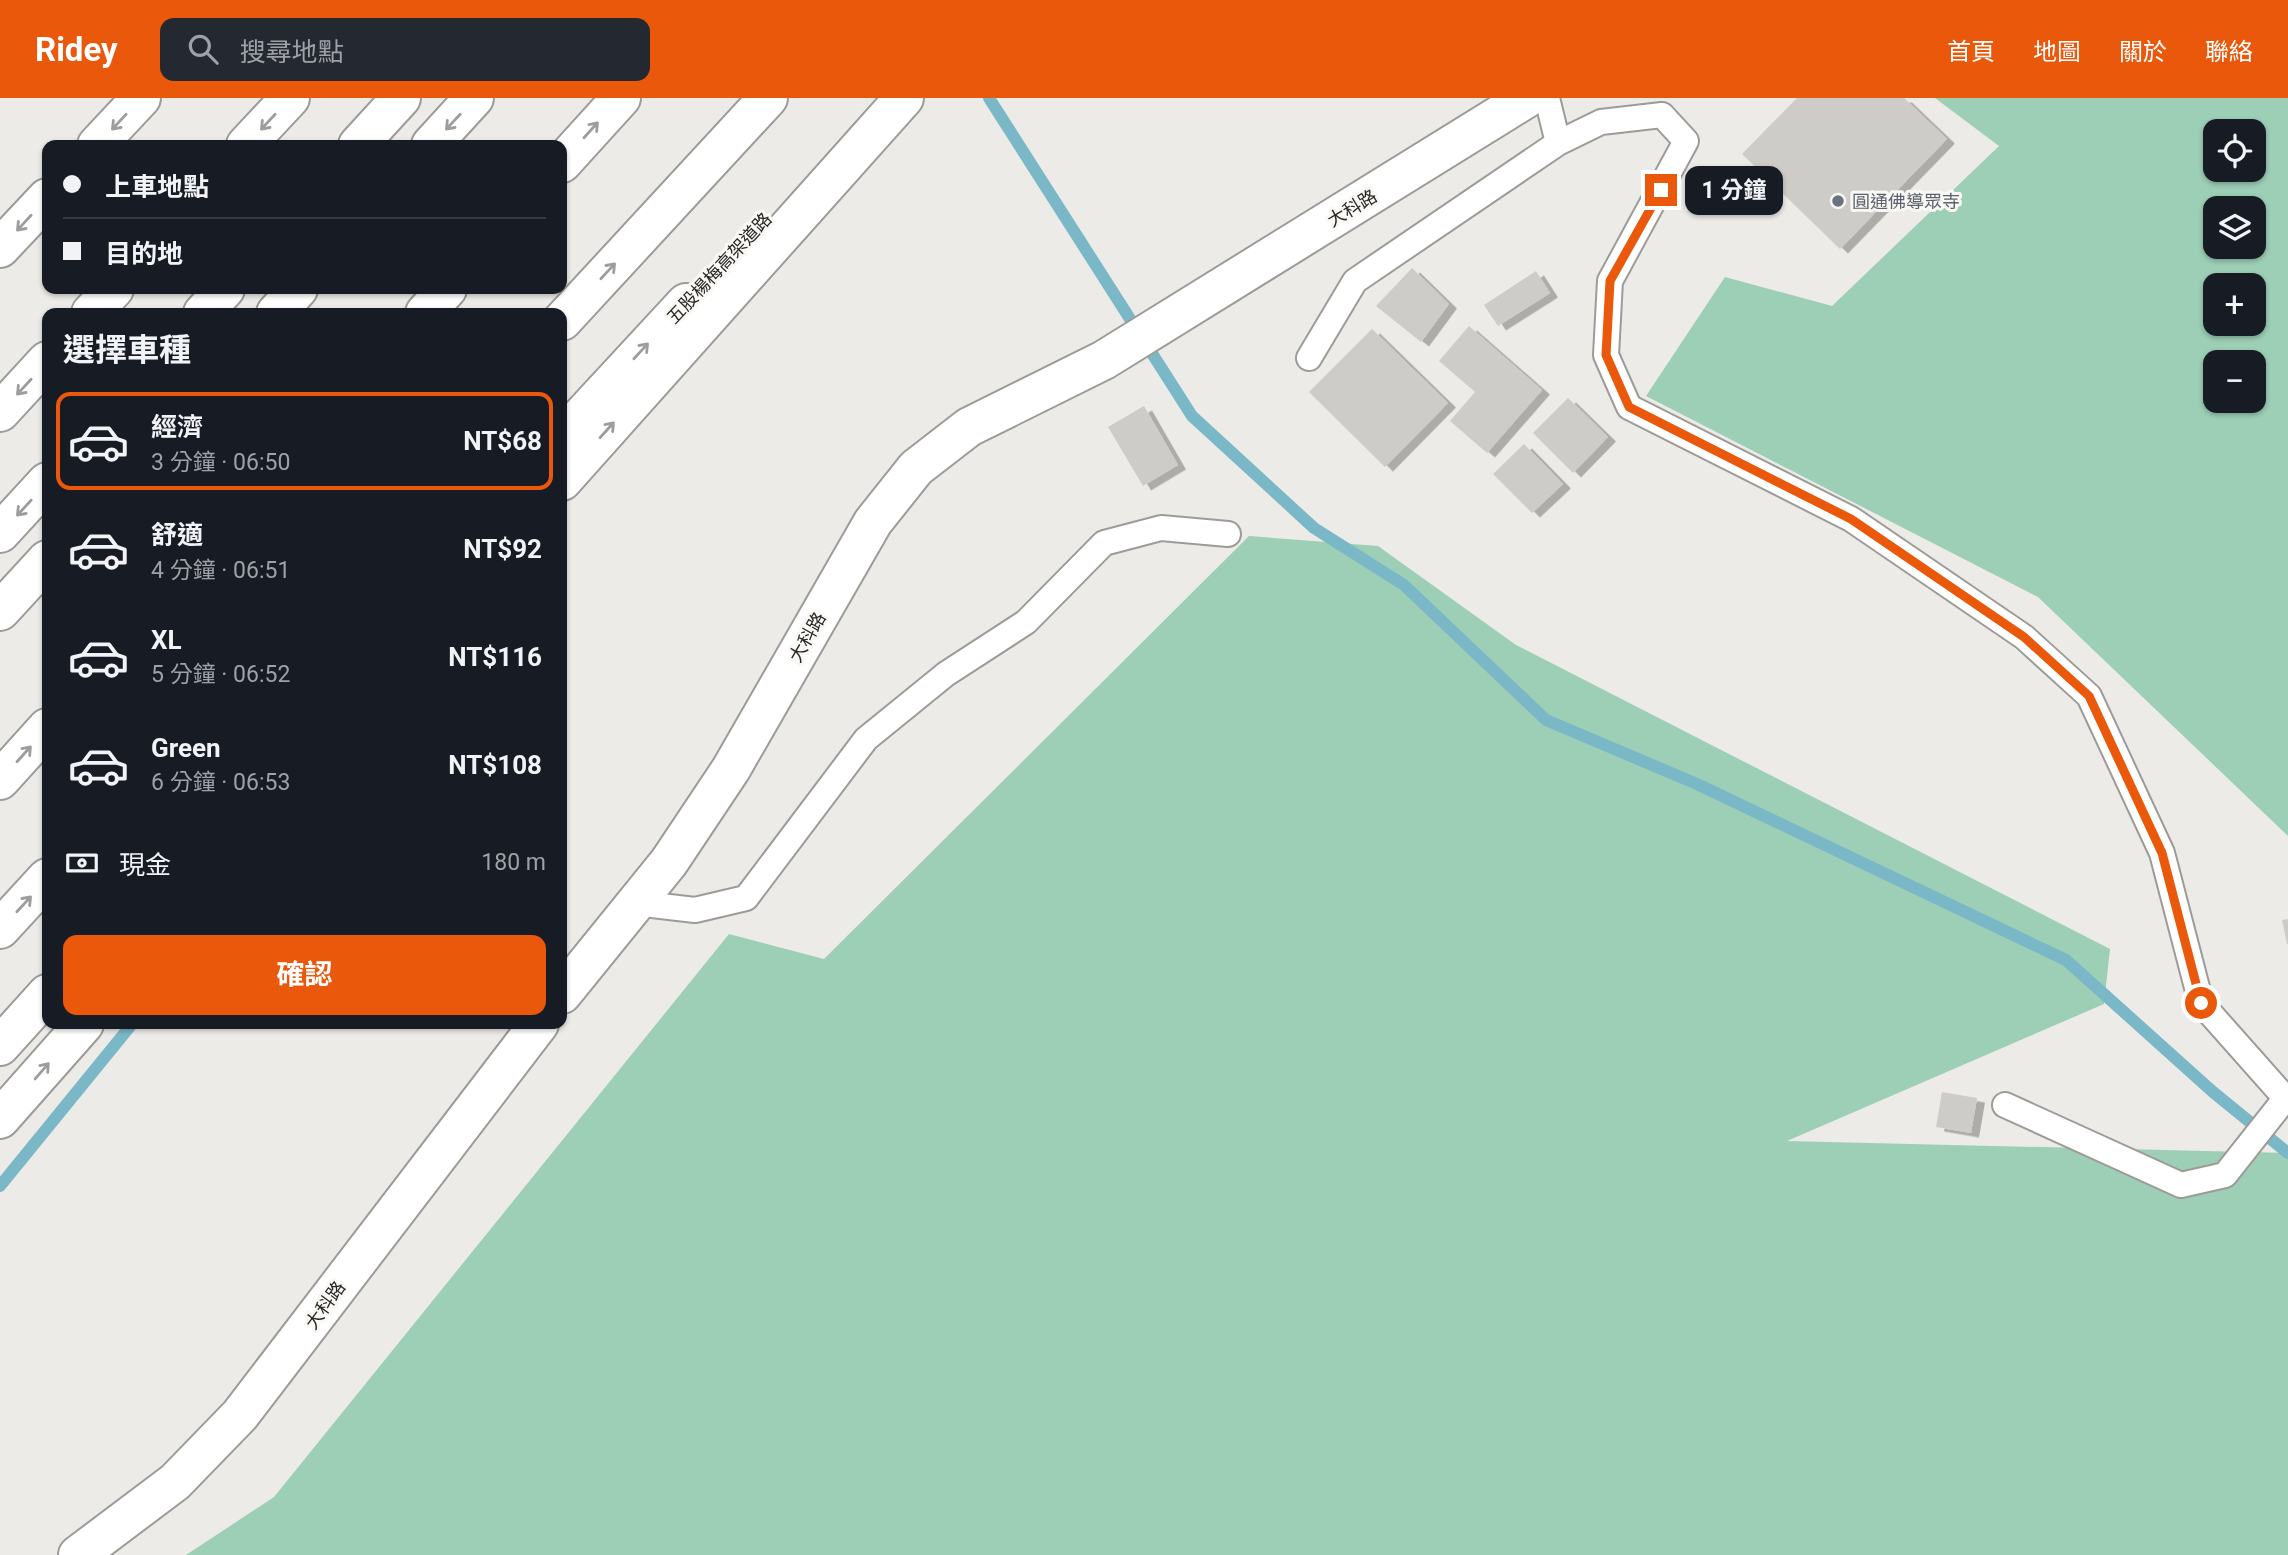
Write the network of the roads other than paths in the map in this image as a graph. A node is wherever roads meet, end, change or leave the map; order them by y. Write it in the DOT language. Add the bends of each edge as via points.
graph roads {
  1 [pos="141,98"];
  2 [pos="290,98"];
  3 [pos="401,98"];
  4 [pos="474,98"];
  5 [pos="621,98"];
  6 [pos="768,98"];
  7 [pos="876,98"];
  8 [pos="904,98"];
  9 [pos="1527,98"];
  10 [pos="1546,98"];
  11 [pos="102,140"];
  12 [pos="251,140"];
  13 [pos="363,140"];
  14 [pos="436,140"];
  15 [pos="1558,143"];
  16 [pos="567,157"];
  17 [pos="42,203"];
  18 [pos="0,248"];
  19 [pos="109,294"];
  20 [pos="220,294"];
  21 [pos="293,294"];
  22 [pos="442,294"];
  23 [pos="96,308"];
  24 [pos="208,308"];
  25 [pos="280,308"];
  26 [pos="430,308"];
  27 [pos="567,316"];
  28 [pos="1308,358"];
  29 [pos="42,366"];
  30 [pos="0,412"];
  31 [pos="567,432"];
  32 [pos="567,475"];
  33 [pos="42,487"];
  34 [pos="0,533"];
  35 [pos="1228,534"];
  36 [pos="42,565"];
  37 [pos="0,611"];
  38 [pos="42,734"];
  39 [pos="0,780"];
  40 [pos="42,883"];
  41 [pos="635,903"];
  42 [pos="0,929"];
  43 [pos="567,988"];
  44 [pos="42,1000"];
  45 [pos="80,1029"];
  46 [pos="535,1029"];
  47 [pos="0,1046"];
  48 [pos="2284,1103"];
  49 [pos="2005,1105"];
  50 [pos="0,1119"];
  51 [pos="78,1555"];
  1 -- 11 [label="main road, one-way"];
  2 -- 12 [label="main road, one-way"];
  3 -- 13 [label="main road"];
  4 -- 14 [label="main road, one-way"];
  16 -- 5 [label="main road, one-way"];
  27 -- 6 [label="main road, one-way"];
  31 -- 7 [label="main road, 五股楊梅高架道路, one-way"];
  32 -- 8 [label="main road, one-way"];
  9 -- 41 [label="main road, 大科路" via="1117,352 969,427 916,468 873,522 731,769 669,862"];
  10 -- 15 [label="lane"];
  15 -- 28 [label="lane" via="1355,281"];
  15 -- 48 [label="lane" via="1601,122 1662,115 1686,141 1610,281 1606,355 1629,407 1851,519 2024,637 2089,696 2162,853 2201,1003"];
  17 -- 18 [label="main road, one-way"];
  19 -- 23 [label="main road"];
  20 -- 24 [label="main road"];
  21 -- 25 [label="main road"];
  22 -- 26 [label="main road"];
  29 -- 30 [label="main road, one-way"];
  33 -- 34 [label="main road, one-way"];
  35 -- 41 [label="lane" via="1161,528 1104,543 1026,622 946,674 866,738 746,898 695,911"];
  36 -- 37 [label="main road"];
  39 -- 38 [label="main road, one-way"];
  42 -- 40 [label="main road, one-way"];
  41 -- 43 [label="main road, 大科路"];
  44 -- 47 [label="main road"];
  50 -- 45 [label="main road, one-way"];
  46 -- 51 [label="main road, 大科路" via="240,1415 175,1482"];
  48 -- 49 [label="lane" via="2225,1175 2181,1185"];
}
